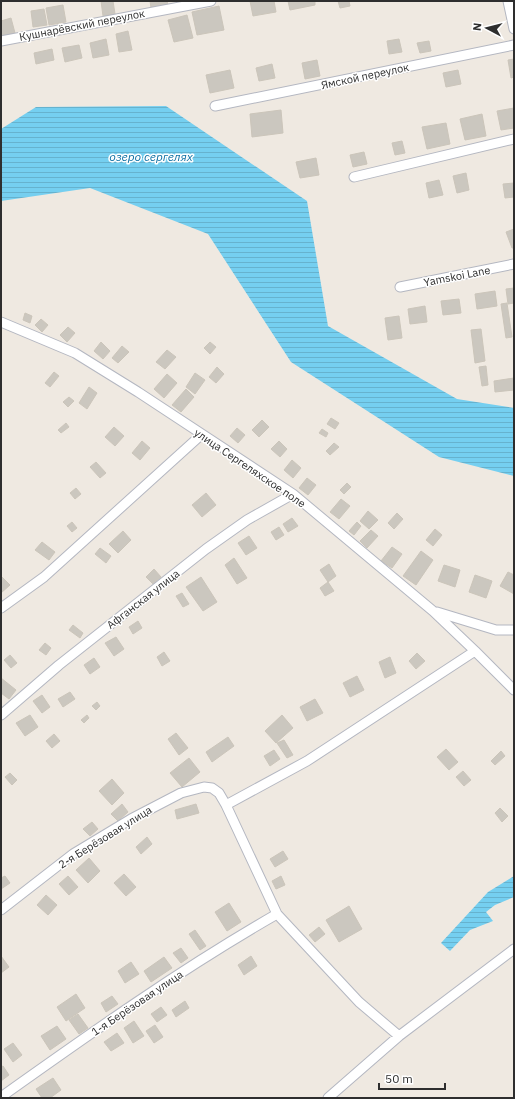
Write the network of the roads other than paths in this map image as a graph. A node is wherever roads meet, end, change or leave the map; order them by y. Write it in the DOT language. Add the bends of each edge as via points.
graph roads {
  1 [pos="211,1"];
  2 [pos="508,1"];
  3 [pos="514,29"];
  4 [pos="1,41"];
  5 [pos="514,45"];
  6 [pos="216,106"];
  7 [pos="514,139"];
  8 [pos="354,177"];
  9 [pos="514,264"];
  10 [pos="400,287"];
  11 [pos="1,322"];
  12 [pos="201,434"];
  13 [pos="293,494"];
  14 [pos="1,608"];
  15 [pos="433,611"];
  16 [pos="514,630"];
  17 [pos="476,651"];
  18 [pos="514,690"];
  19 [pos="1,715"];
  20 [pos="226,805"];
  21 [pos="1,910"];
  22 [pos="277,914"];
  23 [pos="514,948"];
  24 [pos="399,1036"];
  25 [pos="1,1097"];
  26 [pos="328,1098"];
  1 -- 4 [label="street, Кушнарёвский переулок"];
  2 -- 3 [label="street"];
  5 -- 6 [label="street, Ямской переулок"];
  7 -- 8 [label="street"];
  9 -- 10 [label="street, Yamskoi Lane"];
  11 -- 12 [label="street, улица Сергеляхское поле" via="74,353"];
  12 -- 13 [label="street, улица Сергеляхское поле"];
  12 -- 14 [label="street" via="44,577"];
  13 -- 15 [label="street, улица Сергеляхское поле"];
  13 -- 19 [label="street, Афганская улица" via="247,520 206,549 59,665"];
  15 -- 16 [label="street" via="496,630"];
  15 -- 17 [label="street, улица Сергеляхское поле"];
  17 -- 18 [label="street, улица Сергеляхское поле"];
  17 -- 20 [label="street" via="307,761"];
  20 -- 21 [label="street, 2-я Берёзовая улица" via="219,793 212,788 204,787 181,793 73,854"];
  20 -- 22 [label="street"];
  22 -- 24 [label="street" via="359,1002"];
  22 -- 25 [label="street, 1-я Берёзовая улица" via="209,955 86,1036"];
  23 -- 24 [label="street"];
  24 -- 26 [label="street"];
}
